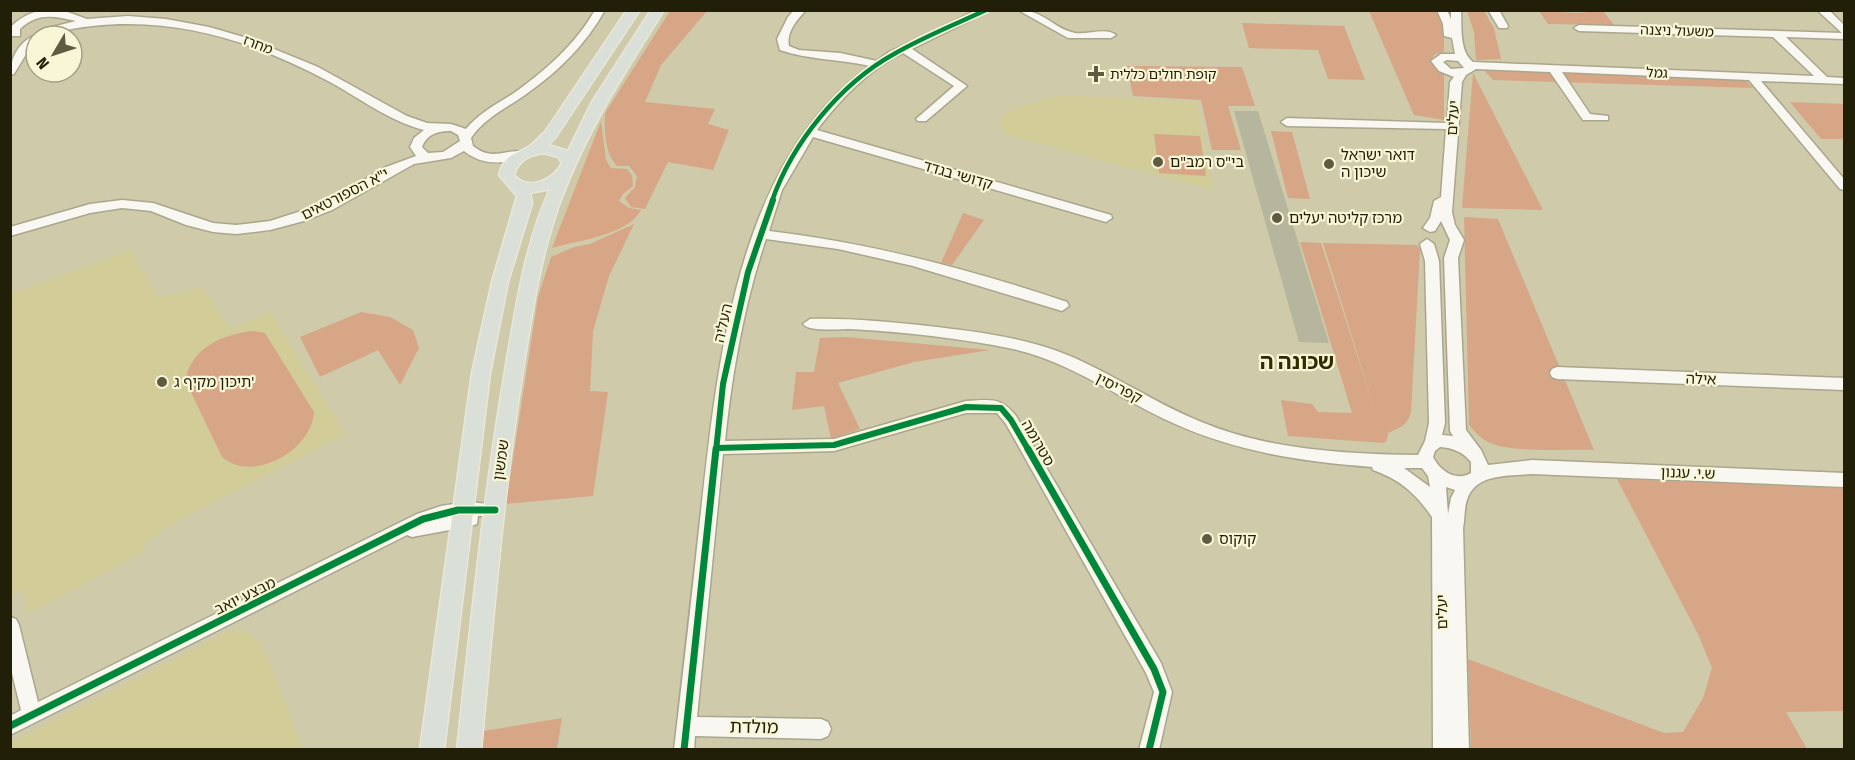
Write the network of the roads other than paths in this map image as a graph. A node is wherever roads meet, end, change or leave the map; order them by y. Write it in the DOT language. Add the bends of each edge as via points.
graph roads {
  1 [pos="48,10"];
  2 [pos="600,10"];
  3 [pos="634,10"];
  4 [pos="658,10"];
  5 [pos="801,10"];
  6 [pos="986,10"];
  7 [pos="1023,10"];
  8 [pos="1442,10"];
  9 [pos="1456,10"];
  10 [pos="1493,10"];
  11 [pos="1822,10"];
  12 [pos="62,14"];
  13 [pos="33,17"];
  14 [pos="92,19"];
  15 [pos="10,22"];
  16 [pos="76,24"];
  17 [pos="1503,26"];
  18 [pos="1579,28"];
  19 [pos="1845,30"];
  20 [pos="16,34"];
  21 [pos="1776,34"];
  22 [pos="1111,35"];
  23 [pos="1845,36"];
  24 [pos="24,49"];
  25 [pos="904,49"];
  26 [pos="1445,56"];
  27 [pos="877,64"];
  28 [pos="1465,66"];
  29 [pos="1554,69"];
  30 [pos="1446,71"];
  31 [pos="10,72"];
  32 [pos="1752,77"];
  33 [pos="1823,79"];
  34 [pos="1845,81"];
  35 [pos="1604,118"];
  36 [pos="480,119"];
  37 [pos="922,120"];
  38 [pos="1287,122"];
  39 [pos="411,124"];
  40 [pos="1446,126"];
  41 [pos="444,128"];
  42 [pos="810,132"];
  43 [pos="466,139"];
  44 [pos="417,144"];
  45 [pos="527,153"];
  46 [pos="437,157"];
  47 [pos="400,165"];
  48 [pos="1827,166"];
  49 [pos="1845,166"];
  50 [pos="566,169"];
  51 [pos="513,182"];
  52 [pos="1845,186"];
  53 [pos="1106,218"];
  54 [pos="1430,228"];
  55 [pos="10,232"];
  56 [pos="761,234"];
  57 [pos="1453,241"];
  58 [pos="1427,244"];
  59 [pos="1062,306"];
  60 [pos="810,324"];
  61 [pos="1557,373"];
  62 [pos="1845,384"];
  63 [pos="1432,443"];
  64 [pos="717,448"];
  65 [pos="1364,461"];
  66 [pos="1474,466"];
  67 [pos="1431,468"];
  68 [pos="1845,480"];
  69 [pos="495,510"];
  70 [pos="463,515"];
  71 [pos="1440,519"];
  72 [pos="10,625"];
  73 [pos="32,714"];
  74 [pos="10,726"];
  75 [pos="687,726"];
  76 [pos="821,729"];
  77 [pos="432,750"];
  78 [pos="469,750"];
  79 [pos="684,750"];
  80 [pos="1149,750"];
  81 [pos="1443,750"];
  82 [pos="1459,750"];
  1 -- 13 [label="street"];
  2 -- 36 [label="street" via="589,29 559,62"];
  3 -- 45 [label="main road" via="550,135"];
  4 -- 50 [label="main road, שמשון" via="602,95"];
  5 -- 27 [label="street" via="782,39 784,48"];
  6 -- 25 [label="street, העליה"];
  7 -- 22 [label="street" via="1072,36"];
  8 -- 26 [label="street" via="1449,32"];
  9 -- 28 [label="street, יעלים" via="1458,47"];
  10 -- 17 [label="street"];
  11 -- 19 [label="street"];
  12 -- 13 [label="street, מחרז"];
  12 -- 14 [label="street, מחרז"];
  13 -- 15 [label="street"];
  13 -- 20 [label="street" via="16,27"];
  14 -- 16 [label="street, מחרז"];
  14 -- 39 [label="street, מחרז" via="147,15 196,23 302,64"];
  18 -- 21 [label="street, משעול ניצנה"];
  21 -- 23 [label="street, משעול ניצנה"];
  21 -- 33 [label="street"];
  24 -- 31 [label="street"];
  25 -- 27 [label="street, העליה"];
  25 -- 37 [label="street" via="961,86"];
  26 -- 28 [label="street"];
  26 -- 30 [label="street, יעלים" via="1437,61"];
  27 -- 42 [label="street, העליה" via="839,96"];
  28 -- 29 [label="street, גמל"];
  28 -- 30 [label="street"];
  28 -- 57 [label="street, יעלים" via="1456,82 1446,212"];
  29 -- 32 [label="street, גמל"];
  29 -- 35 [label="street" via="1587,118"];
  30 -- 40 [label="street, יעלים" via="1450,81"];
  32 -- 33 [label="street, גמל"];
  32 -- 48 [label="street"];
  33 -- 34 [label="street, גמל"];
  36 -- 41 [label="street"];
  36 -- 43 [label="street"];
  38 -- 40 [label="street, יעלים"];
  39 -- 41 [label="street, מחרז"];
  39 -- 44 [label="street"];
  40 -- 54 [label="street, יעלים" via="1439,210"];
  41 -- 43 [label="street" via="460,130"];
  41 -- 44 [label="street" via="428,132"];
  42 -- 53 [label="street, קדושי בגדד"];
  42 -- 56 [label="street, העליה" via="776,190"];
  43 -- 45 [label="street" via="470,150 482,157 500,159"];
  43 -- 46 [label="street" via="458,150"];
  44 -- 46 [label="street" via="422,155"];
  44 -- 47 [label="street"];
  45 -- 50 [label="main road" via="556,151 563,154"];
  45 -- 51 [label="main road" via="508,166"];
  46 -- 47 [label="street"];
  46 -- 51 [label="street" via="456,157 492,167"];
  47 -- 55 [label="street, י\"א הספורטאים" via="327,206 265,227 215,228 162,209 128,204 85,209"];
  48 -- 49 [label="street"];
  48 -- 52 [label="street"];
  50 -- 51 [label="main road" via="541,187"];
  50 -- 69 [label="main road, שמשון" via="549,211 523,320"];
  51 -- 70 [label="main road, שמשון" via="525,196 490,324"];
  54 -- 57 [label="street" via="1442,228"];
  54 -- 58 [label="street, יעלים" via="1422,235"];
  56 -- 59 [label="street" via="884,252"];
  56 -- 64 [label="street, העליה" via="733,331"];
  57 -- 58 [label="street" via="1442,250"];
  57 -- 66 [label="street, יעלים" via="1458,431"];
  58 -- 63 [label="street" via="1432,261 1437,423"];
  60 -- 65 [label="street, קפריסין" via="875,326 999,339 1068,362 1183,422 1217,434 1266,447"];
  61 -- 62 [label="street, אילה"];
  63 -- 66 [label="street" via="1455,442"];
  63 -- 67 [label="street, יעלים" via="1425,451"];
  64 -- 75 [label="street, העליה"];
  64 -- 80 [label="street, סטרומה" via="834,445 966,407 1001,408 1154,669 1163,692"];
  65 -- 67 [label="street, קפריסין"];
  65 -- 71 [label="street" via="1418,484 1430,496"];
  66 -- 67 [label="street, קפריסין" via="1452,482"];
  66 -- 68 [label="street, ש.י. עגנון"];
  66 -- 82 [label="street, יעלים" via="1459,498 1455,528"];
  67 -- 71 [label="street, יעלים"];
  69 -- 70 [label="street, מבצע יואב"];
  69 -- 78 [label="main road, שמשון"];
  70 -- 73 [label="street, מבצע יואב" via="395,534"];
  70 -- 77 [label="main road, שמשון"];
  71 -- 81 [label="street, יעלים"];
  72 -- 73 [label="street"];
  73 -- 74 [label="street, מבצע יואב"];
  75 -- 76 [label="street, מולדת"];
  75 -- 79 [label="street, העליה"];
}
